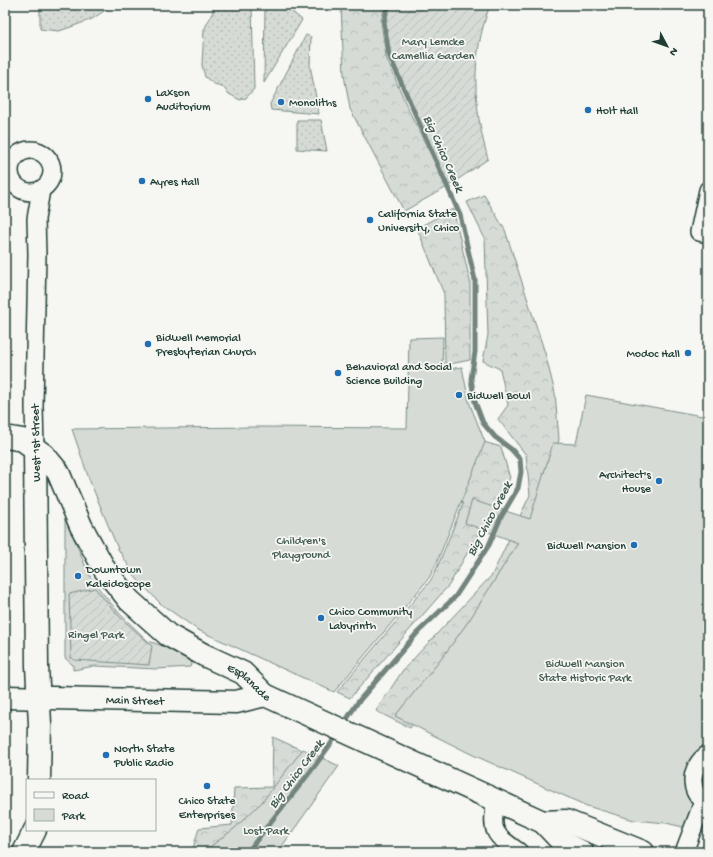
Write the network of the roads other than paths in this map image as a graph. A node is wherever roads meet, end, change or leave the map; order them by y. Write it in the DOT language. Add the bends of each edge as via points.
graph roads {
  1 [pos="9,161"];
  2 [pos="9,182"];
  3 [pos="41,190"];
  4 [pos="708,190"];
  5 [pos="703,233"];
  6 [pos="5,437"];
  7 [pos="35,449"];
  8 [pos="265,695"];
  9 [pos="5,696"];
  10 [pos="38,696"];
  11 [pos="708,754"];
  12 [pos="39,779"];
  13 [pos="496,800"];
  14 [pos="706,804"];
  15 [pos="544,822"];
  16 [pos="34,831"];
  17 [pos="24,852"];
  18 [pos="519,852"];
  19 [pos="582,852"];
  20 [pos="643,852"];
  21 [pos="684,852"];
  1 -- 2 [label="street"];
  1 -- 3 [label="street" via="30,149 37,150 48,158 52,164 51,179"];
  2 -- 3 [label="street" via="29,192"];
  3 -- 7 [label="street, West 1st Street" via="36,219"];
  4 -- 5 [label="street"];
  6 -- 7 [label="main road, Esplanade" via="23,440"];
  7 -- 8 [label="main road, Esplanade" via="58,472 81,526 105,570 129,600 168,635 243,674"];
  7 -- 10 [label="main road, West 1st Street"];
  8 -- 10 [label="main road, Main Street" via="236,702"];
  8 -- 13 [label="main road, Esplanade"];
  9 -- 10 [label="main road, Main Street"];
  10 -- 12 [label="main road, West 1st Street"];
  11 -- 14 [label="street" via="700,760 692,777 697,795"];
  13 -- 15 [label="main road, Esplanade"];
  13 -- 18 [label="street" via="492,825 497,834"];
  14 -- 21 [label="street"];
  15 -- 19 [label="main road, Esplanade" via="562,842"];
  15 -- 20 [label="main road, Esplanade" via="566,821"];
  16 -- 17 [label="main road"];
}
